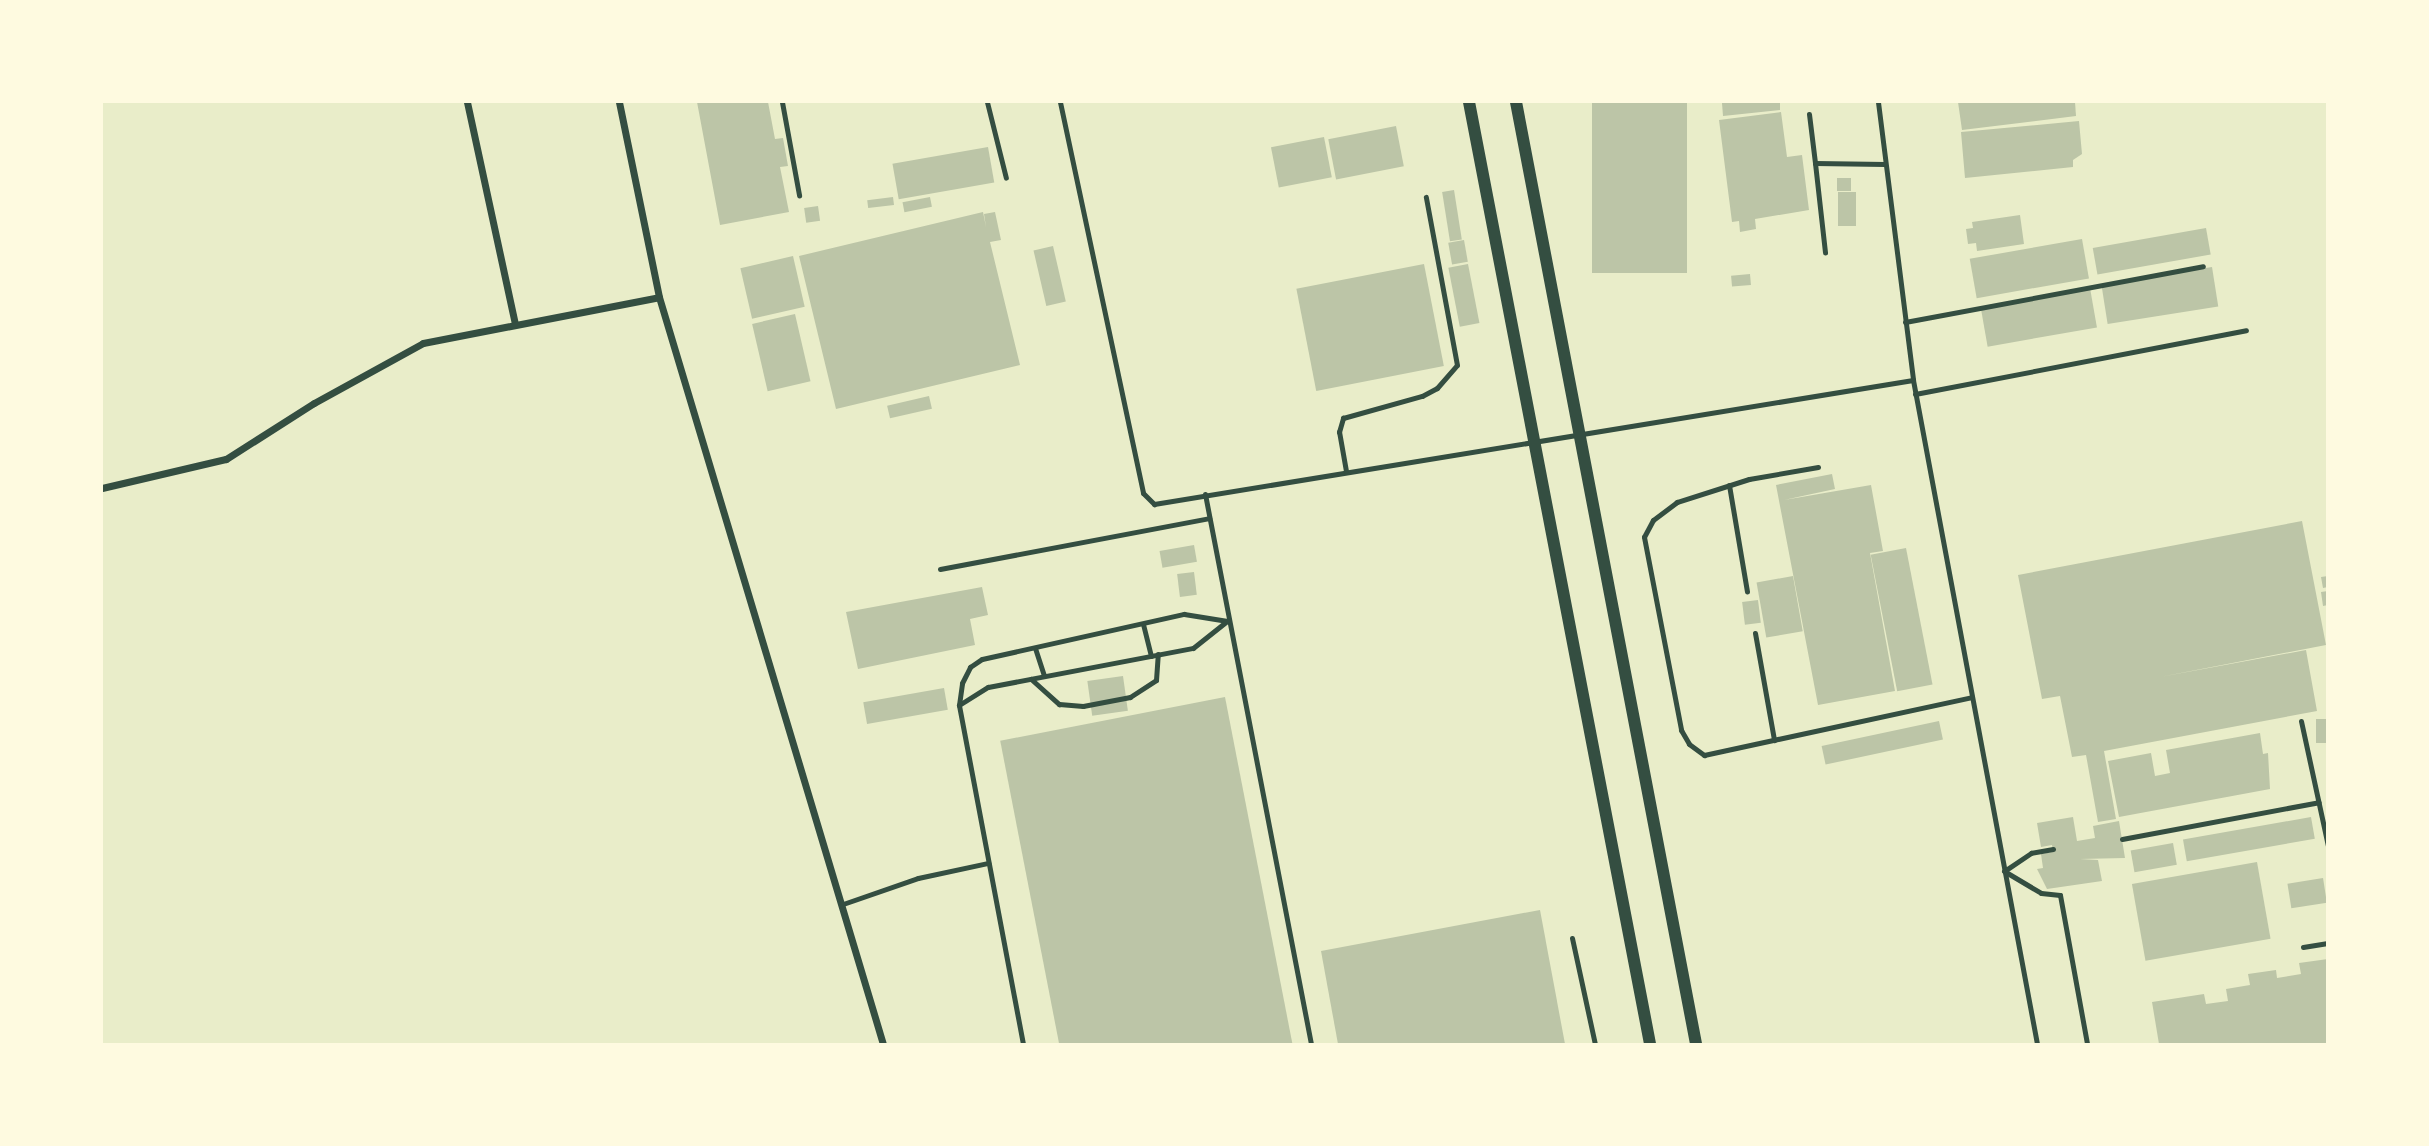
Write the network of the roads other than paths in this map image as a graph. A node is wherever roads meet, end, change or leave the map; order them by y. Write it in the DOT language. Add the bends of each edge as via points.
graph roads {
  1 [pos="467,102"];
  2 [pos="619,102"];
  3 [pos="782,102"];
  4 [pos="987,102"];
  5 [pos="1060,102"];
  6 [pos="1469,102"];
  7 [pos="1516,102"];
  8 [pos="1878,102"];
  9 [pos="1809,114"];
  10 [pos="1815,163"];
  11 [pos="1885,164"];
  12 [pos="1006,178"];
  13 [pos="799,195"];
  14 [pos="1426,197"];
  15 [pos="1825,252"];
  16 [pos="2203,266"];
  17 [pos="659,297"];
  18 [pos="1905,322"];
  19 [pos="515,324"];
  20 [pos="2246,330"];
  21 [pos="1913,380"];
  22 [pos="1915,394"];
  23 [pos="1579,433"];
  24 [pos="1536,442"];
  25 [pos="1818,467"];
  26 [pos="1346,471"];
  27 [pos="1729,485"];
  28 [pos="102,488"];
  29 [pos="1205,494"];
  30 [pos="1209,518"];
  31 [pos="940,569"];
  32 [pos="1747,591"];
  33 [pos="1227,621"];
  34 [pos="1143,624"];
  35 [pos="1755,633"];
  36 [pos="1035,648"];
  37 [pos="1158,654"];
  38 [pos="1151,656"];
  39 [pos="1044,676"];
  40 [pos="1031,679"];
  41 [pos="1972,696"];
  42 [pos="959,705"];
  43 [pos="2301,720"];
  44 [pos="1774,740"];
  45 [pos="2319,802"];
  46 [pos="2122,839"];
  47 [pos="2328,846"];
  48 [pos="2053,849"];
  49 [pos="988,863"];
  50 [pos="2004,871"];
  51 [pos="843,904"];
  52 [pos="1572,938"];
  53 [pos="2328,943"];
  54 [pos="2303,947"];
  55 [pos="883,1045"];
  56 [pos="1023,1045"];
  57 [pos="1311,1045"];
  58 [pos="1595,1045"];
  59 [pos="1650,1045"];
  60 [pos="1696,1045"];
  61 [pos="2036,1045"];
  62 [pos="2087,1045"];
  1 -- 19 [label="street"];
  2 -- 17 [label="street"];
  3 -- 13 [label="lane"];
  4 -- 12 [label="lane"];
  5 -- 29 [label="lane" via="1143,493 1154,504"];
  6 -- 24 [label="street"];
  7 -- 23 [label="street"];
  8 -- 11 [label="lane"];
  9 -- 10 [label="lane"];
  10 -- 11 [label="lane"];
  10 -- 15 [label="lane"];
  11 -- 18 [label="lane"];
  14 -- 26 [label="lane" via="1457,365 1437,388 1422,396 1343,418 1339,432"];
  16 -- 18 [label="lane"];
  17 -- 19 [label="street"];
  17 -- 51 [label="street"];
  18 -- 21 [label="lane"];
  19 -- 28 [label="street" via="423,342 226,459"];
  20 -- 22 [label="lane"];
  21 -- 22 [label="lane"];
  21 -- 23 [label="lane"];
  22 -- 41 [label="lane"];
  23 -- 24 [label="lane"];
  23 -- 60 [label="street"];
  24 -- 26 [label="lane"];
  24 -- 59 [label="street"];
  25 -- 27 [label="lane"];
  26 -- 29 [label="lane"];
  27 -- 32 [label="lane"];
  27 -- 44 [label="lane" via="1677,502 1653,520 1644,537 1681,730 1689,744 1704,755"];
  29 -- 30 [label="lane"];
  30 -- 31 [label="lane"];
  30 -- 33 [label="lane"];
  33 -- 34 [label="lane" via="1184,614"];
  33 -- 37 [label="lane" via="1193,648"];
  33 -- 57 [label="lane"];
  34 -- 36 [label="lane"];
  34 -- 38 [label="lane"];
  35 -- 44 [label="lane"];
  36 -- 39 [label="lane"];
  36 -- 42 [label="lane" via="982,659 970,667"];
  37 -- 38 [label="lane"];
  37 -- 40 [label="lane" via="1156,680 1130,696 1083,706 1059,704"];
  38 -- 39 [label="lane"];
  39 -- 40 [label="lane"];
  40 -- 42 [label="lane" via="988,687"];
  41 -- 44 [label="lane"];
  41 -- 50 [label="lane"];
  42 -- 49 [label="lane"];
  43 -- 45 [label="lane"];
  45 -- 46 [label="lane"];
  45 -- 47 [label="lane"];
  48 -- 50 [label="lane" via="2031,853"];
  49 -- 51 [label="lane" via="918,878"];
  49 -- 56 [label="lane"];
  50 -- 61 [label="lane"];
  50 -- 62 [label="lane" via="2042,893 2060,895"];
  51 -- 55 [label="street"];
  52 -- 58 [label="lane"];
  53 -- 54 [label="lane"];
}
